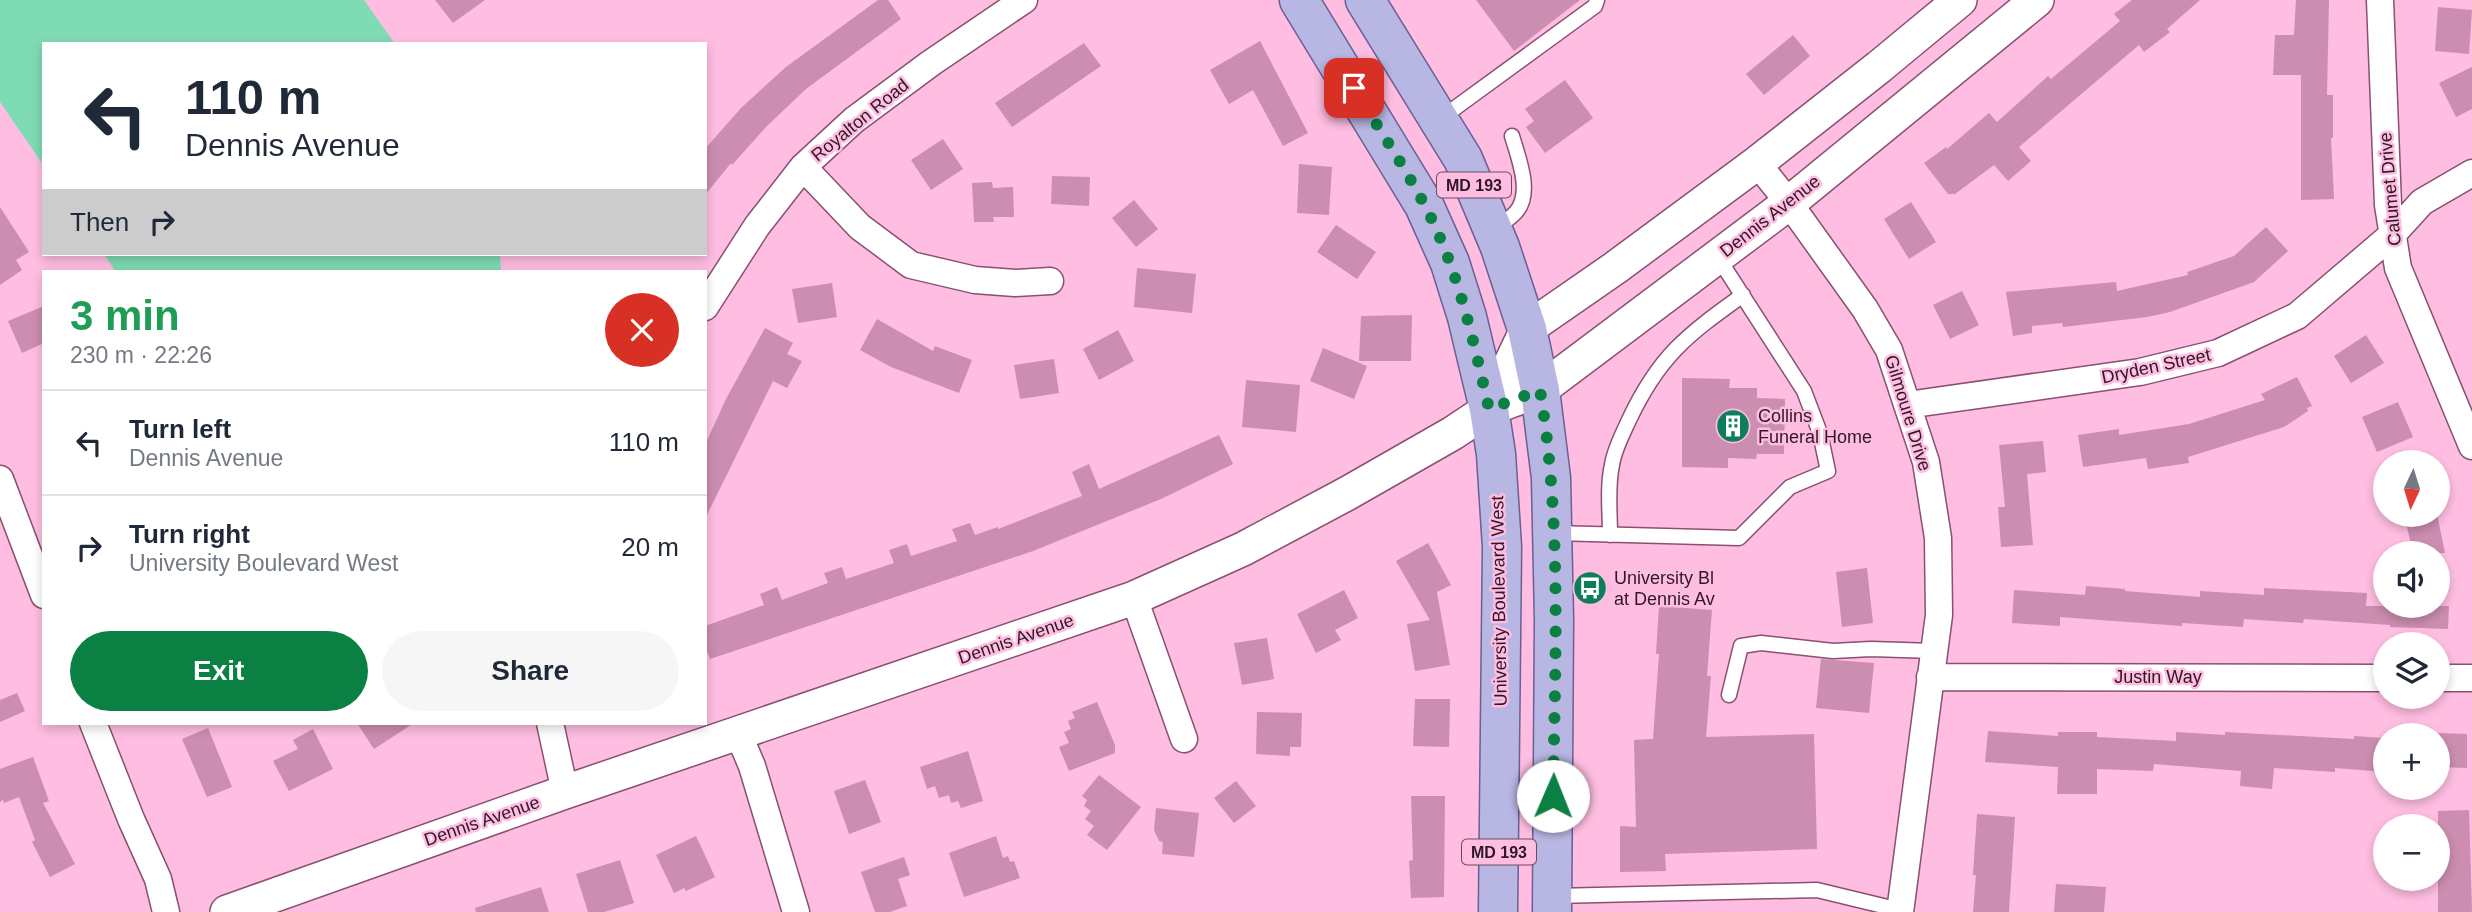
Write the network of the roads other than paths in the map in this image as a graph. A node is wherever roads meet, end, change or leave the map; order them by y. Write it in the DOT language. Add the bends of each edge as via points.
graph roads {
  1 [pos="1024,0"];
  2 [pos="1299,0"];
  3 [pos="1597,0"];
  4 [pos="1960,0"];
  5 [pos="2037,0"];
  6 [pos="2380,0"];
  7 [pos="1374,4"];
  8 [pos="1439,120"];
  9 [pos="1512,136"];
  10 [pos="1756,163"];
  11 [pos="803,167"];
  12 [pos="2472,173"];
  13 [pos="1789,203"];
  14 [pos="1493,230"];
  15 [pos="2392,235"];
  16 [pos="1717,256"];
  17 [pos="1049,281"];
  18 [pos="1743,295"];
  19 [pos="707,304"];
  20 [pos="1527,330"];
  21 [pos="1540,390"];
  22 [pos="1907,405"];
  23 [pos="1489,409"];
  24 [pos="2472,446"];
  25 [pos="0,479"];
  26 [pos="9,532"];
  27 [pos="1552,533"];
  28 [pos="1610,535"];
  29 [pos="42,591"];
  30 [pos="1134,598"];
  31 [pos="1932,664"];
  32 [pos="2373,678"];
  33 [pos="2450,678"];
  34 [pos="2472,678"];
  35 [pos="1729,695"];
  36 [pos="94,725"];
  37 [pos="550,725"];
  38 [pos="738,733"];
  39 [pos="1184,738"];
  40 [pos="565,792"];
  41 [pos="158,879"];
  42 [pos="1552,904"];
  43 [pos="1900,911"];
  44 [pos="166,912"];
  45 [pos="184,912"];
  46 [pos="227,912"];
  47 [pos="796,912"];
  48 [pos="1498,912"];
  1 -- 11 [label="street, Royalton Road" via="855,120"];
  2 -- 23 [label="main road, University Boulevard West / MD 193" via="1424,205 1450,263"];
  3 -- 8 [label="lane" via="1595,6"];
  4 -- 10 [label="street"];
  5 -- 13 [label="street, Dennis Avenue"];
  6 -- 15 [label="street, Calumet Drive"];
  7 -- 8 [label="main road, MD 193"];
  8 -- 14 [label="main road, MD 193" via="1463,159"];
  9 -- 14 [label="lane" via="1521,169 1522,202 1517,212"];
  10 -- 13 [label="street, Gilmoure Drive"];
  10 -- 20 [label="street"];
  11 -- 17 [label="street" via="860,227 911,265 975,280"];
  11 -- 19 [label="street, Royalton Road" via="757,226"];
  12 -- 15 [label="street, Dryden Street" via="2422,202"];
  13 -- 16 [label="street, Dennis Avenue"];
  13 -- 22 [label="street, Gilmoure Drive" via="1866,309 1889,350"];
  14 -- 20 [label="main road, MD 193"];
  15 -- 22 [label="street, Dryden Street" via="2297,316 2218,353 2140,372"];
  15 -- 24 [label="street, Calumet Drive" via="2398,268"];
  16 -- 18 [label="lane"];
  16 -- 21 [label="street, Dennis Avenue"];
  18 -- 28 [label="lane" via="1669,354 1644,388 1612,464"];
  18 -- 28 [label="lane" via="1804,391 1829,471 1790,487 1739,538"];
  20 -- 21 [label="main road, MD 193"];
  20 -- 23 [label="street"];
  21 -- 23 [label="street, Dennis Avenue"];
  21 -- 27 [label="main road, MD 193" via="1551,478"];
  22 -- 31 [label="street, Gilmoure Drive" via="1926,463 1938,538 1940,615"];
  23 -- 30 [label="street, Dennis Avenue" via="1255,543"];
  23 -- 48 [label="main road, University Boulevard West / MD 193" via="1502,547"];
  25 -- 26 [label="street"];
  26 -- 29 [label="street"];
  27 -- 28 [label="lane"];
  27 -- 42 [label="main road, MD 193"];
  30 -- 38 [label="street, Dennis Avenue"];
  30 -- 39 [label="street"];
  31 -- 32 [label="street, Justin Way"];
  31 -- 35 [label="lane" via="1871,649 1741,646"];
  31 -- 43 [label="street, Gilmoure Drive"];
  33 -- 34 [label="street"];
  36 -- 41 [label="street"];
  37 -- 40 [label="street"];
  38 -- 40 [label="street, Dennis Avenue"];
  38 -- 47 [label="street"];
  40 -- 46 [label="street, Dennis Avenue"];
  41 -- 44 [label="street"];
  41 -- 45 [label="street"];
  42 -- 43 [label="lane" via="1817,890"];
}
